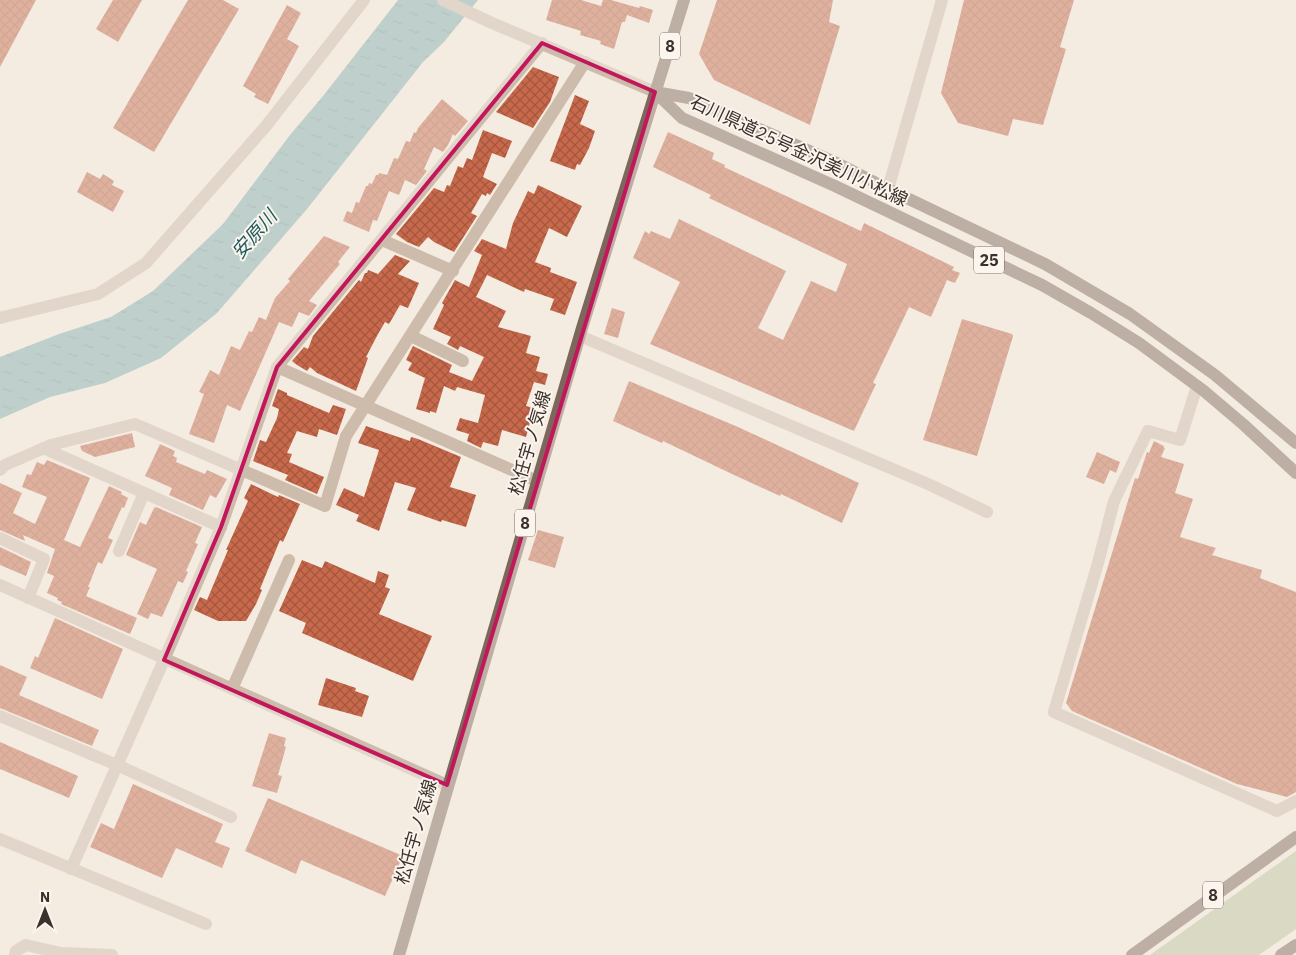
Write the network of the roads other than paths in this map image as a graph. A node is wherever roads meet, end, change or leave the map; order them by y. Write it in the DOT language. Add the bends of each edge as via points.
graph roads {
  1 [pos="364,0"];
  2 [pos="443,0"];
  3 [pos="684,0"];
  4 [pos="942,0"];
  5 [pos="542,44"];
  6 [pos="585,62"];
  7 [pos="655,92"];
  8 [pos="888,189"];
  9 [pos="382,240"];
  10 [pos="453,271"];
  11 [pos="0,318"];
  12 [pos="411,336"];
  13 [pos="580,336"];
  14 [pos="462,361"];
  15 [pos="277,367"];
  16 [pos="1197,386"];
  17 [pos="365,406"];
  18 [pos="1296,443"];
  19 [pos="43,448"];
  20 [pos="0,470"];
  21 [pos="240,470"];
  22 [pos="1296,473"];
  23 [pos="537,481"];
  24 [pos="144,493"];
  25 [pos="987,512"];
  26 [pos="220,527"];
  27 [pos="0,538"];
  28 [pos="119,551"];
  29 [pos="289,560"];
  30 [pos="0,585"];
  31 [pos="28,598"];
  32 [pos="164,660"];
  33 [pos="232,689"];
  34 [pos="0,716"];
  35 [pos="117,765"];
  36 [pos="448,784"];
  37 [pos="1296,801"];
  38 [pos="232,817"];
  39 [pos="1296,837"];
  40 [pos="0,839"];
  41 [pos="71,869"];
  42 [pos="206,924"];
  43 [pos="1296,945"];
  44 [pos="15,955"];
  45 [pos="112,955"];
  46 [pos="399,955"];
  47 [pos="1132,955"];
  48 [pos="1282,955"];
  1 -- 11 [label="street" via="266,126 146,264 98,294"];
  2 -- 5 [label="street"];
  3 -- 7 [label="main road, 松任宇ノ気線 / 8"];
  4 -- 8 [label="street"];
  5 -- 6 [label="street"];
  5 -- 9 [label="street"];
  6 -- 7 [label="street"];
  6 -- 10 [label="street"];
  7 -- 8 [label="main road, 石川県道25号金沢美川小松線 / 25" via="689,98"];
  7 -- 13 [label="main road, 松任宇ノ気線 / 8"];
  7 -- 16 [label="main road, 石川県道25号金沢美川小松線 / 25" via="682,118 835,186 1042,285 1139,343"];
  8 -- 18 [label="main road, 石川県道25号金沢美川小松線 / 25" via="1046,264 1130,314 1214,374"];
  9 -- 10 [label="street"];
  9 -- 15 [label="street"];
  10 -- 12 [label="street"];
  12 -- 14 [label="street"];
  12 -- 17 [label="street"];
  13 -- 23 [label="main road, 松任宇ノ気線 / 8"];
  13 -- 25 [label="street"];
  15 -- 17 [label="street"];
  15 -- 21 [label="street"];
  16 -- 22 [label="main road, 石川県道25号金沢美川小松線 / 25"];
  16 -- 37 [label="street" via="1180,440 1148,431 1114,501 1054,712 1277,811"];
  17 -- 21 [label="street" via="346,436 325,506"];
  17 -- 23 [label="street"];
  19 -- 20 [label="street"];
  19 -- 21 [label="street" via="135,424"];
  19 -- 24 [label="street"];
  21 -- 26 [label="street"];
  23 -- 36 [label="main road, 松任宇ノ気線 / 8"];
  24 -- 26 [label="street"];
  24 -- 28 [label="street"];
  26 -- 32 [label="street"];
  27 -- 31 [label="street" via="44,559"];
  29 -- 33 [label="street"];
  30 -- 31 [label="street"];
  31 -- 32 [label="street"];
  32 -- 33 [label="street"];
  32 -- 35 [label="street"];
  33 -- 36 [label="street"];
  34 -- 35 [label="street"];
  35 -- 38 [label="street"];
  35 -- 41 [label="street"];
  36 -- 46 [label="main road, 松任宇ノ気線 / 8"];
  39 -- 47 [label="main road, 8"];
  40 -- 41 [label="street"];
  41 -- 42 [label="street"];
  43 -- 48 [label="main road"];
  44 -- 45 [label="street" via="26,945 61,953"];
}
